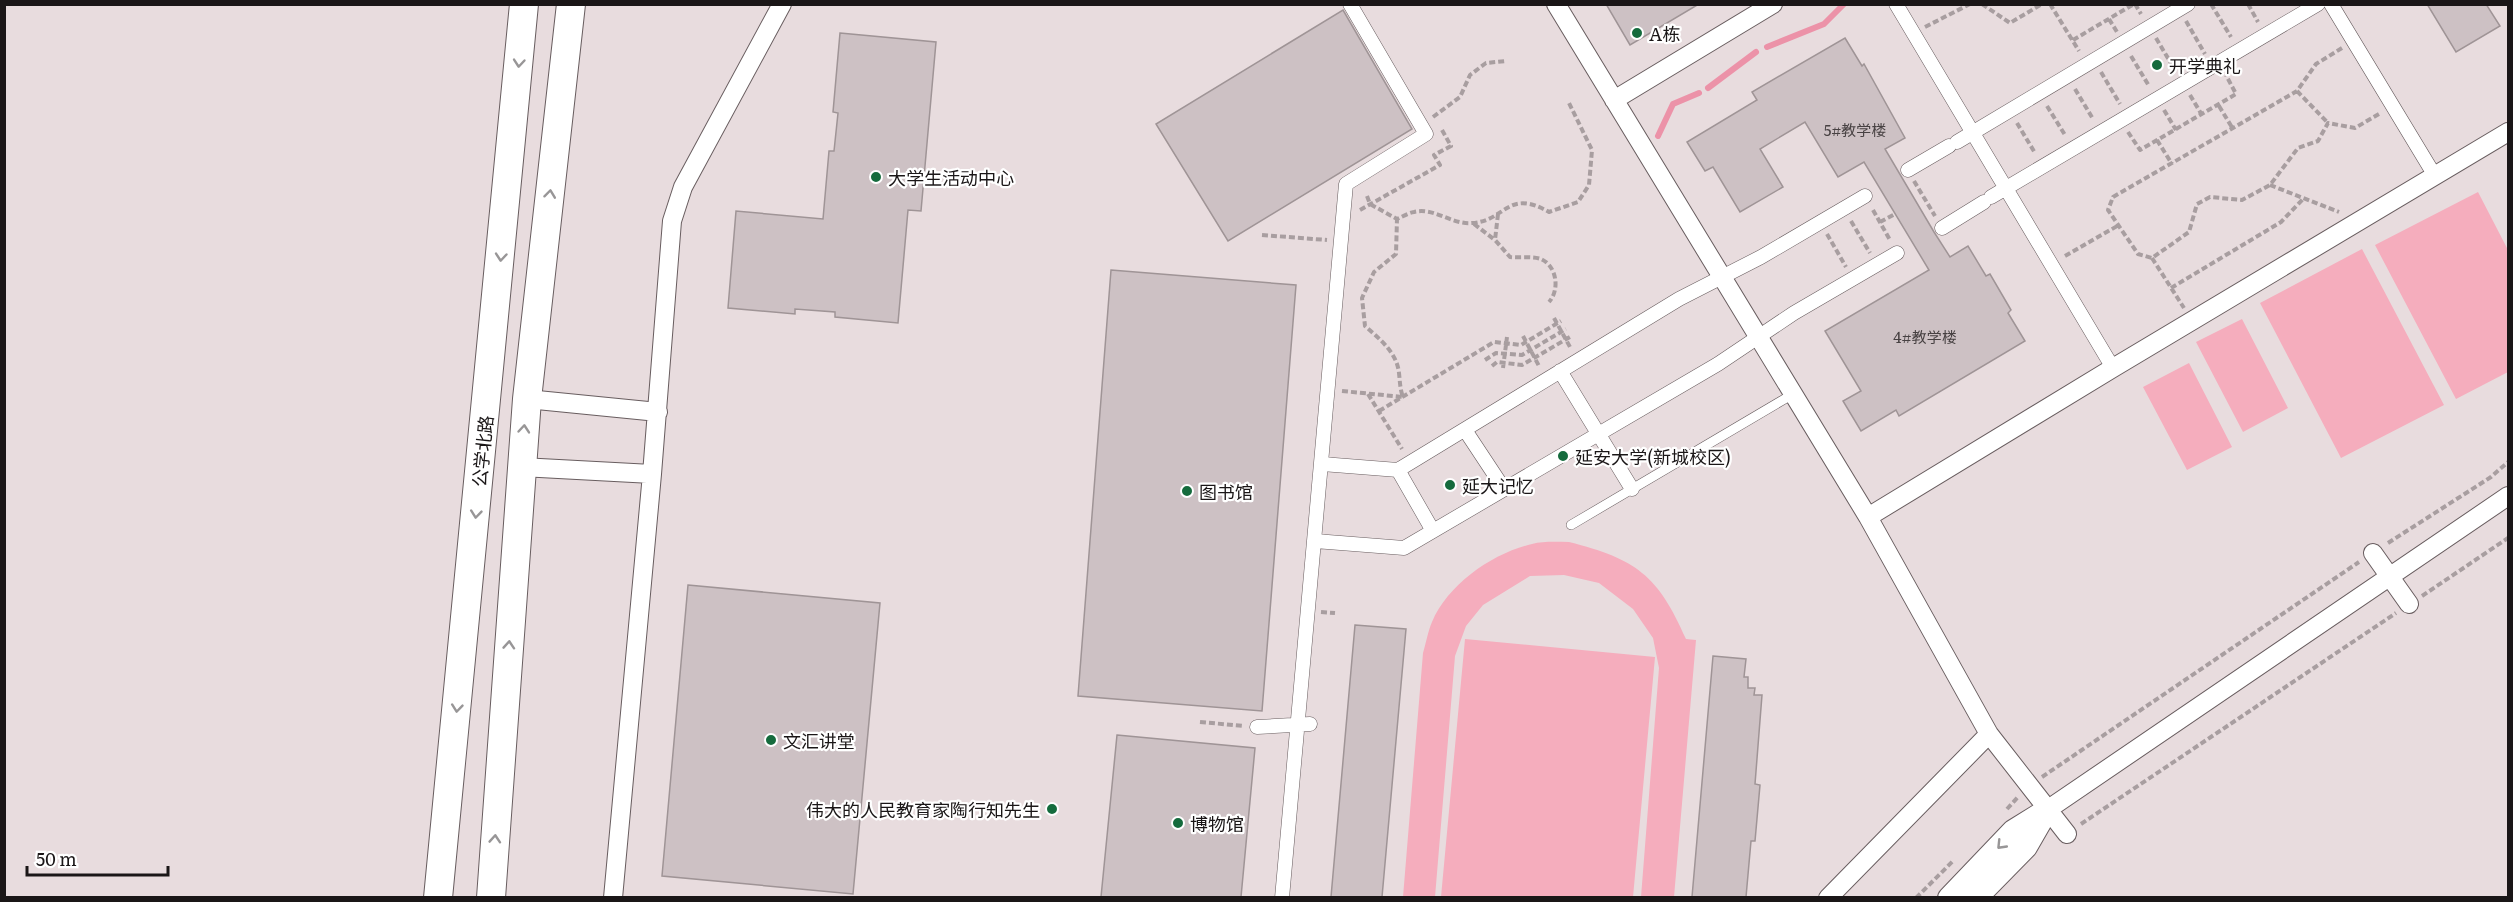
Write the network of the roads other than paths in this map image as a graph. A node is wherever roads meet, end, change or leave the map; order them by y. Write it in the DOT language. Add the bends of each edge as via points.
graph roads {
  1 [pos="525,4"];
  2 [pos="782,4"];
  3 [pos="1350,4"];
  4 [pos="1556,4"];
  5 [pos="1773,4"];
  6 [pos="1896,4"];
  7 [pos="2318,4"];
  8 [pos="2331,4"];
  9 [pos="2183,7"];
  10 [pos="572,9"];
  11 [pos="1614,100"];
  12 [pos="2508,132"];
  13 [pos="1972,133"];
  14 [pos="1908,170"];
  15 [pos="2435,176"];
  16 [pos="2006,188"];
  17 [pos="1865,196"];
  18 [pos="1942,228"];
  19 [pos="1897,253"];
  20 [pos="1722,277"];
  21 [pos="1758,336"];
  22 [pos="2113,368"];
  23 [pos="1560,372"];
  24 [pos="1793,394"];
  25 [pos="527,399"];
  26 [pos="658,412"];
  27 [pos="1465,430"];
  28 [pos="1598,434"];
  29 [pos="1322,464"];
  30 [pos="521,467"];
  31 [pos="1398,470"];
  32 [pos="652,474"];
  33 [pos="1504,489"];
  34 [pos="1632,489"];
  35 [pos="2508,496"];
  36 [pos="1868,518"];
  37 [pos="1571,525"];
  38 [pos="1434,531"];
  39 [pos="1315,541"];
  40 [pos="2373,553"];
  41 [pos="2391,578"];
  42 [pos="2409,604"];
  43 [pos="1304,724"];
  44 [pos="1257,727"];
  45 [pos="1989,734"];
  46 [pos="2047,810"];
  47 [pos="2067,834"];
  48 [pos="438,897"];
  49 [pos="491,897"];
  50 [pos="614,897"];
  51 [pos="1282,897"];
  52 [pos="1828,897"];
  53 [pos="1949,897"];
  54 [pos="1976,897"];
  1 -- 48 [label="main road, 公学北路, one-way"];
  2 -- 26 [label="street" via="683,187 672,221"];
  3 -- 29 [label="street" via="1425,134 1346,184"];
  4 -- 11 [label="street"];
  5 -- 11 [label="street"];
  6 -- 13 [label="street"];
  7 -- 16 [label="street"];
  8 -- 15 [label="street"];
  9 -- 13 [label="street"];
  25 -- 10 [label="main road, one-way"];
  11 -- 20 [label="street"];
  12 -- 15 [label="street"];
  13 -- 14 [label="street"];
  13 -- 16 [label="street"];
  15 -- 22 [label="street"];
  16 -- 18 [label="street"];
  16 -- 22 [label="street"];
  17 -- 20 [label="street"];
  19 -- 21 [label="street"];
  20 -- 21 [label="street"];
  20 -- 23 [label="street"];
  21 -- 24 [label="street"];
  21 -- 28 [label="street"];
  22 -- 36 [label="street"];
  23 -- 27 [label="street"];
  23 -- 28 [label="street"];
  24 -- 34 [label="lane"];
  24 -- 36 [label="street"];
  25 -- 26 [label="street"];
  30 -- 25 [label="main road, one-way"];
  26 -- 32 [label="street"];
  27 -- 31 [label="street"];
  27 -- 33 [label="street"];
  28 -- 33 [label="street"];
  28 -- 34 [label="street"];
  29 -- 31 [label="street"];
  29 -- 39 [label="street"];
  30 -- 32 [label="street"];
  49 -- 30 [label="main road, one-way"];
  31 -- 38 [label="street"];
  32 -- 50 [label="street"];
  33 -- 38 [label="street"];
  34 -- 37 [label="lane"];
  35 -- 41 [label="street"];
  36 -- 45 [label="street"];
  38 -- 39 [label="street" via="1404,548"];
  39 -- 43 [label="street"];
  40 -- 41 [label="street"];
  41 -- 42 [label="street"];
  41 -- 46 [label="street"];
  43 -- 44 [label="street"];
  43 -- 51 [label="street"];
  45 -- 46 [label="street"];
  45 -- 52 [label="street"];
  46 -- 47 [label="street"];
  46 -- 53 [label="street, one-way" via="2013,831"];
  46 -- 54 [label="street" via="2026,847"];
}
